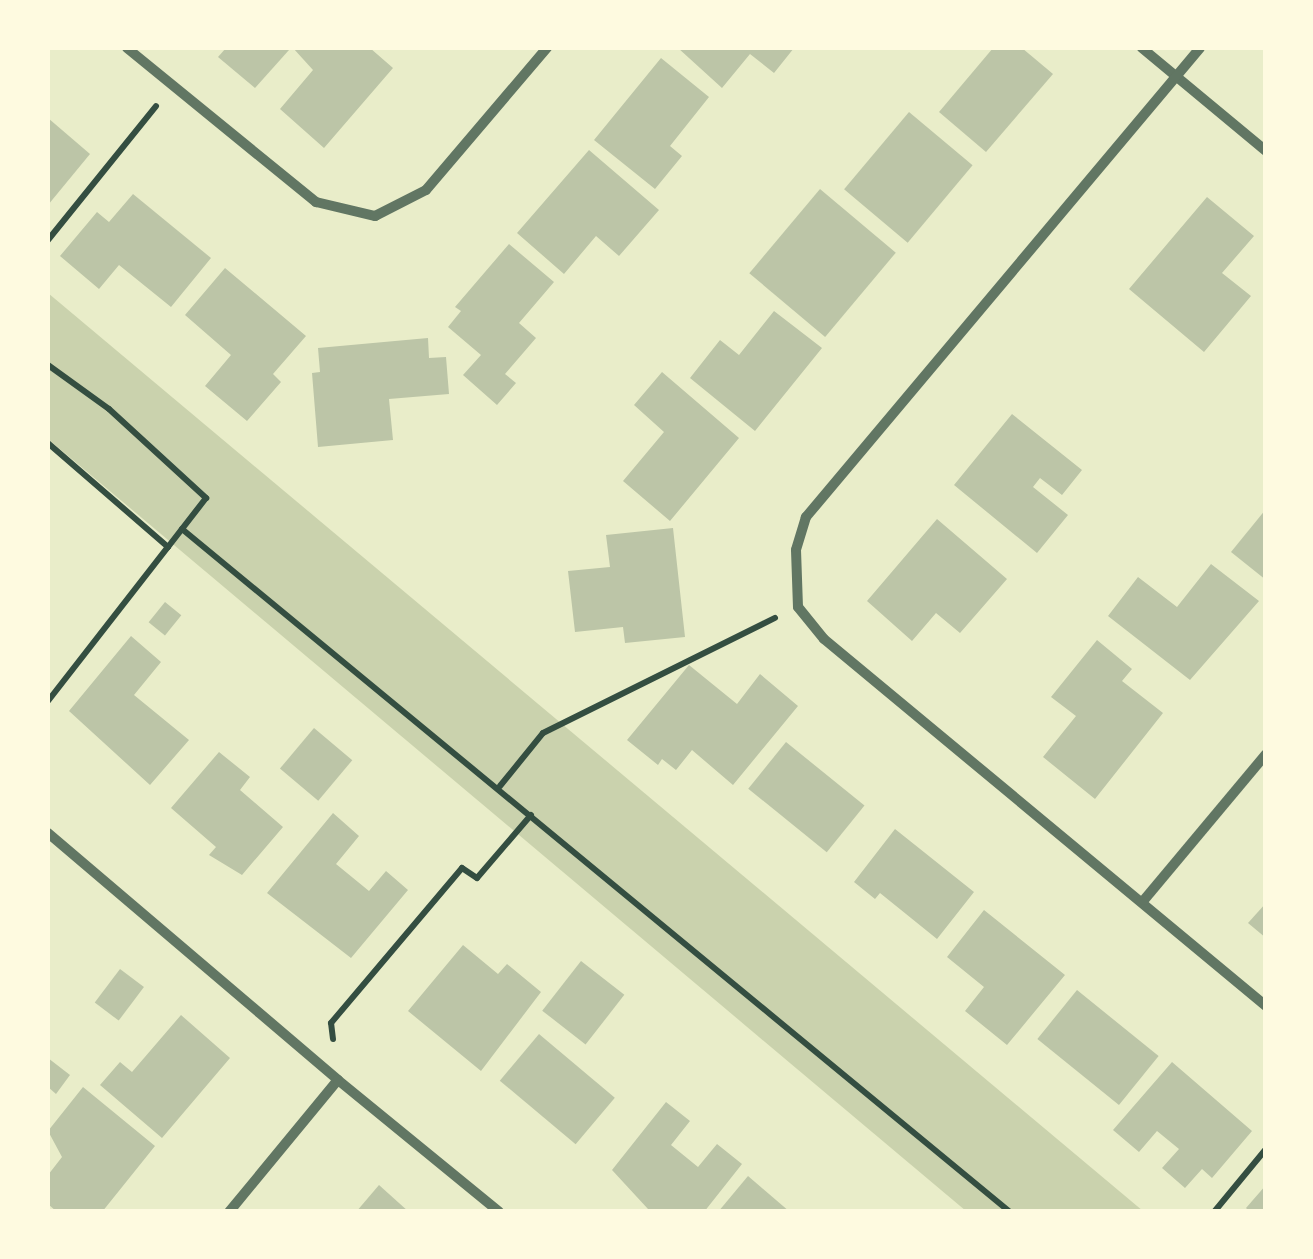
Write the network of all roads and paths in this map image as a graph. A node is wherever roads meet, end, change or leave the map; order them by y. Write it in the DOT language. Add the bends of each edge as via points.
graph roads {
  1 [pos="128,48"];
  2 [pos="547,48"];
  3 [pos="1142,48"];
  4 [pos="1200,48"];
  5 [pos="1177,75"];
  6 [pos="170,84"];
  7 [pos="1266,150"];
  8 [pos="48,240"];
  9 [pos="48,365"];
  10 [pos="48,444"];
  11 [pos="182,529"];
  12 [pos="168,547"];
  13 [pos="798,606"];
  14 [pos="48,701"];
  15 [pos="1266,754"];
  16 [pos="500,786"];
  17 [pos="531,815"];
  18 [pos="48,833"];
  19 [pos="1144,900"];
  20 [pos="1266,1006"];
  21 [pos="338,1080"];
  22 [pos="1266,1149"];
  23 [pos="229,1212"];
  24 [pos="499,1212"];
  25 [pos="1010,1212"];
  26 [pos="1214,1212"];
  1 -- 6 [label="street"];
  2 -- 6 [label="street" via="426,190 376,216 316,202"];
  3 -- 5 [label="street"];
  4 -- 5 [label="street"];
  5 -- 7 [label="street"];
  5 -- 13 [label="street" via="806,517 796,550"];
  6 -- 8 [label="path"];
  9 -- 11 [label="path" via="206,498"];
  10 -- 12 [label="path"];
  11 -- 12 [label="path"];
  11 -- 16 [label="path"];
  12 -- 14 [label="path"];
  13 -- 16 [label="path" via="543,733"];
  13 -- 19 [label="street" via="824,639"];
  15 -- 19 [label="street"];
  16 -- 17 [label="path"];
  17 -- 21 [label="path" via="477,878 462,868 331,1023"];
  17 -- 25 [label="path"];
  18 -- 21 [label="street"];
  19 -- 20 [label="street"];
  21 -- 23 [label="street"];
  21 -- 24 [label="street"];
  22 -- 26 [label="path"];
}
